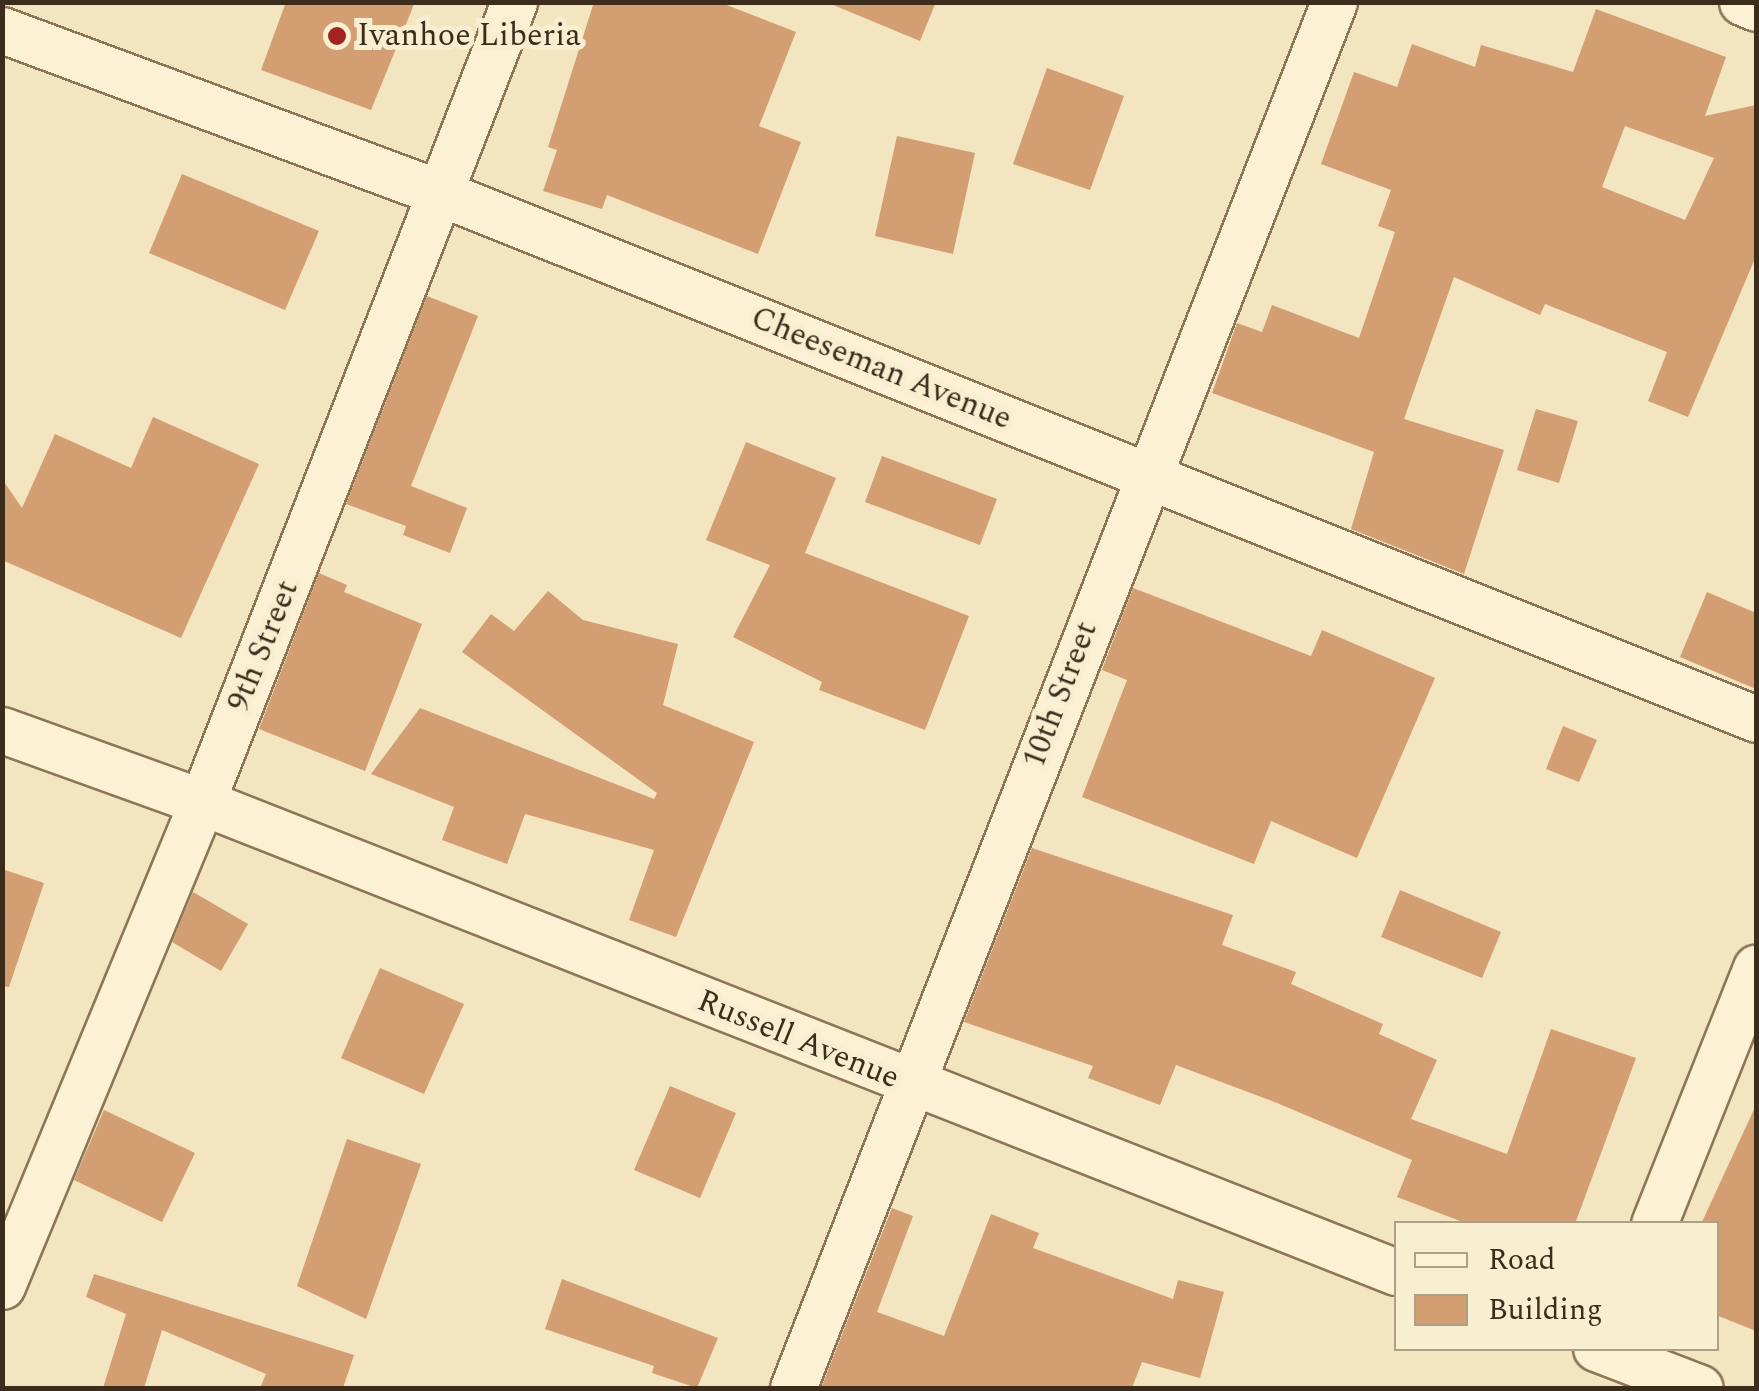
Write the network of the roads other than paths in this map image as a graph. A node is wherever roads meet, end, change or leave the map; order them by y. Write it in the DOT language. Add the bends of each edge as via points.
graph roads {
  1 [pos="514,2"];
  2 [pos="1334,2"];
  3 [pos="1742,2"];
  4 [pos="1756,8"];
  5 [pos="2,30"];
  6 [pos="443,194"];
  7 [pos="1146,475"];
  8 [pos="1756,719"];
  9 [pos="2,730"];
  10 [pos="202,802"];
  11 [pos="1756,968"];
  12 [pos="910,1085"];
  13 [pos="1655,1221"];
  14 [pos="1394,1271"];
  15 [pos="2,1286"];
  16 [pos="1598,1359"];
  17 [pos="793,1388"];
  18 [pos="1700,1388"];
  1 -- 6 [label="street, 9th Street"];
  2 -- 7 [label="street, 10th Street"];
  3 -- 4 [label="street"];
  5 -- 6 [label="street, Cheeseman Avenue"];
  6 -- 7 [label="street, Cheeseman Avenue"];
  6 -- 10 [label="street, 9th Street"];
  7 -- 8 [label="street, Cheeseman Avenue"];
  7 -- 12 [label="street, 10th Street"];
  9 -- 10 [label="street, Russell Avenue"];
  10 -- 12 [label="street, Russell Avenue"];
  10 -- 15 [label="street, 9th Street"];
  11 -- 13 [label="street"];
  12 -- 14 [label="street, Russell Avenue"];
  12 -- 17 [label="street, 10th Street"];
  16 -- 18 [label="street"];
}
